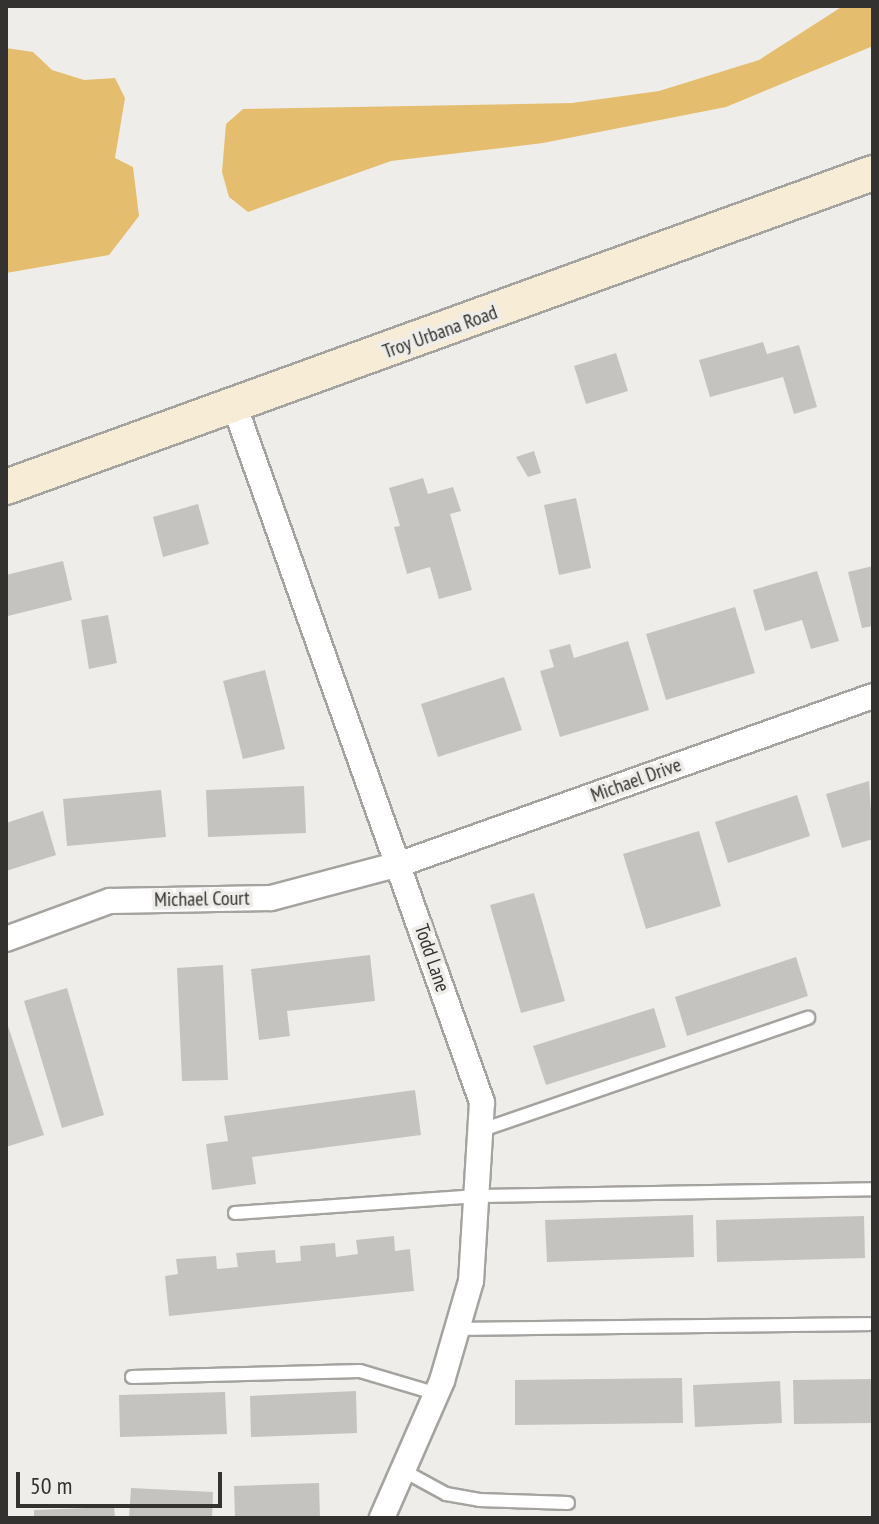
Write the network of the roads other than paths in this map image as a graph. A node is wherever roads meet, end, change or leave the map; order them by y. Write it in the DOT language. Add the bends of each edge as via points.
graph roads {
  1 [pos="873,173"];
  2 [pos="235,407"];
  3 [pos="6,487"];
  4 [pos="873,696"];
  5 [pos="400,864"];
  6 [pos="6,939"];
  7 [pos="808,1018"];
  8 [pos="482,1130"];
  9 [pos="873,1189"];
  10 [pos="481,1196"];
  11 [pos="235,1213"];
  12 [pos="869,1324"];
  13 [pos="458,1329"];
  14 [pos="132,1377"];
  15 [pos="437,1394"];
  16 [pos="404,1471"];
  17 [pos="568,1503"];
  18 [pos="382,1518"];
  1 -- 2 [label="street, Troy Urbana Road"];
  2 -- 3 [label="street, Troy Urbana Road"];
  2 -- 5 [label="street, Todd Lane"];
  4 -- 5 [label="street, Michael Drive"];
  5 -- 6 [label="street, Michael Court" via="271,898 110,901"];
  5 -- 8 [label="street, Todd Lane" via="482,1102"];
  7 -- 8 [label="lane"];
  8 -- 10 [label="street, Todd Lane"];
  9 -- 10 [label="lane"];
  10 -- 11 [label="lane"];
  10 -- 13 [label="street, Todd Lane"];
  12 -- 13 [label="lane"];
  13 -- 15 [label="street, Todd Lane"];
  14 -- 15 [label="lane" via="360,1371"];
  15 -- 16 [label="street, Todd Lane"];
  16 -- 17 [label="lane" via="468,1498"];
  16 -- 18 [label="street, Todd Lane"];
}
